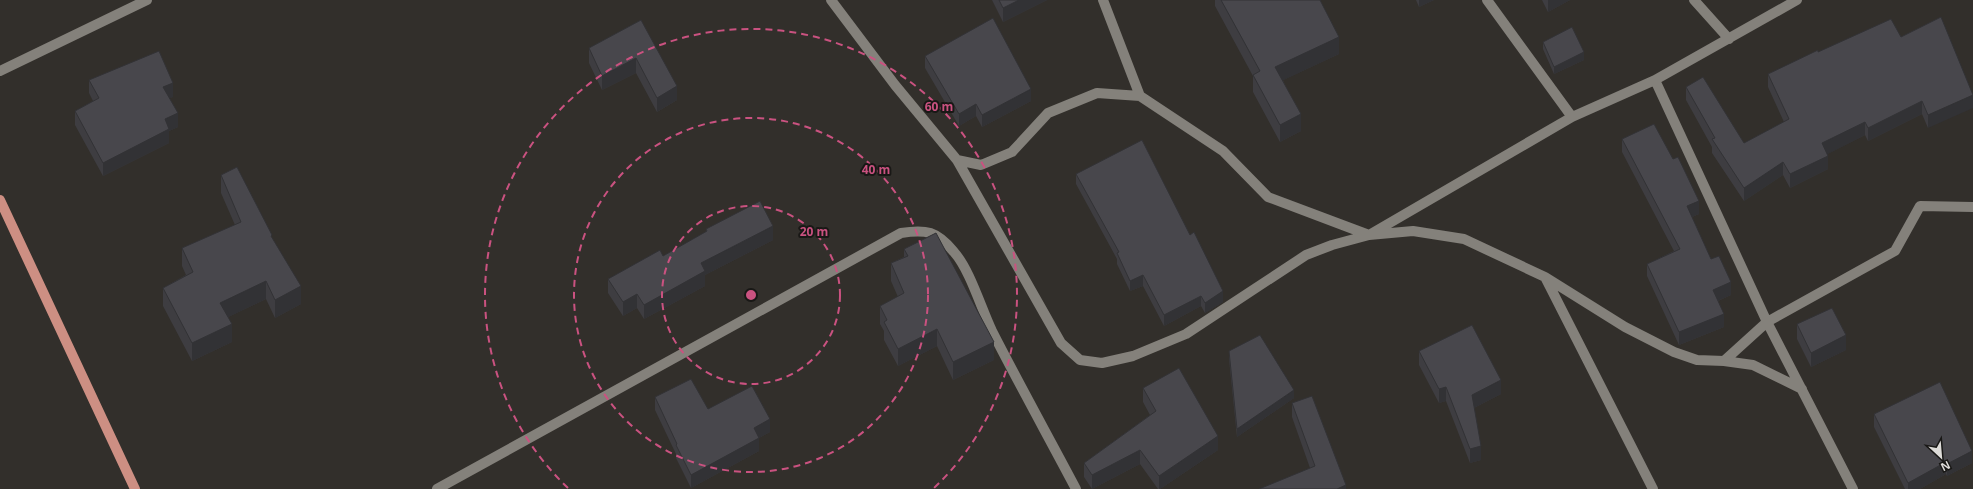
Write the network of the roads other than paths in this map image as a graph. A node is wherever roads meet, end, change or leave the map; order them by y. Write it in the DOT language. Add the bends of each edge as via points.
graph roads {
  1 [pos="147,0"];
  2 [pos="831,0"];
  3 [pos="1102,0"];
  4 [pos="1488,0"];
  5 [pos="1694,0"];
  6 [pos="1797,0"];
  7 [pos="1729,39"];
  8 [pos="0,71"];
  9 [pos="1655,80"];
  10 [pos="1140,96"];
  11 [pos="1572,117"];
  12 [pos="957,160"];
  13 [pos="0,200"];
  14 [pos="1973,207"];
  15 [pos="1369,235"];
  16 [pos="1545,276"];
  17 [pos="1766,322"];
  18 [pos="1724,361"];
  19 [pos="1802,389"];
  20 [pos="134,489"];
  21 [pos="437,489"];
  22 [pos="1076,489"];
  23 [pos="1653,489"];
  24 [pos="1853,489"];
  1 -- 8 [label="street"];
  2 -- 12 [label="street"];
  3 -- 10 [label="street"];
  4 -- 11 [label="street"];
  5 -- 7 [label="street"];
  6 -- 7 [label="street"];
  7 -- 9 [label="street"];
  9 -- 11 [label="street"];
  9 -- 17 [label="street"];
  10 -- 12 [label="street" via="1097,93 1048,113 1012,152 981,165"];
  10 -- 15 [label="street" via="1223,151 1268,197"];
  11 -- 15 [label="street"];
  12 -- 15 [label="street" via="1061,343 1080,360 1102,362 1133,356 1186,334 1306,255"];
  13 -- 20 [label="main road"];
  14 -- 17 [label="street" via="1920,206 1895,251"];
  15 -- 16 [label="street" via="1413,231 1464,239"];
  16 -- 18 [label="street" via="1625,327 1674,352 1697,360"];
  16 -- 23 [label="street"];
  17 -- 18 [label="street"];
  17 -- 19 [label="street"];
  18 -- 19 [label="street" via="1753,365"];
  19 -- 24 [label="street"];
  21 -- 22 [label="street" via="901,233 919,230 933,233 955,252 992,330"];
}
